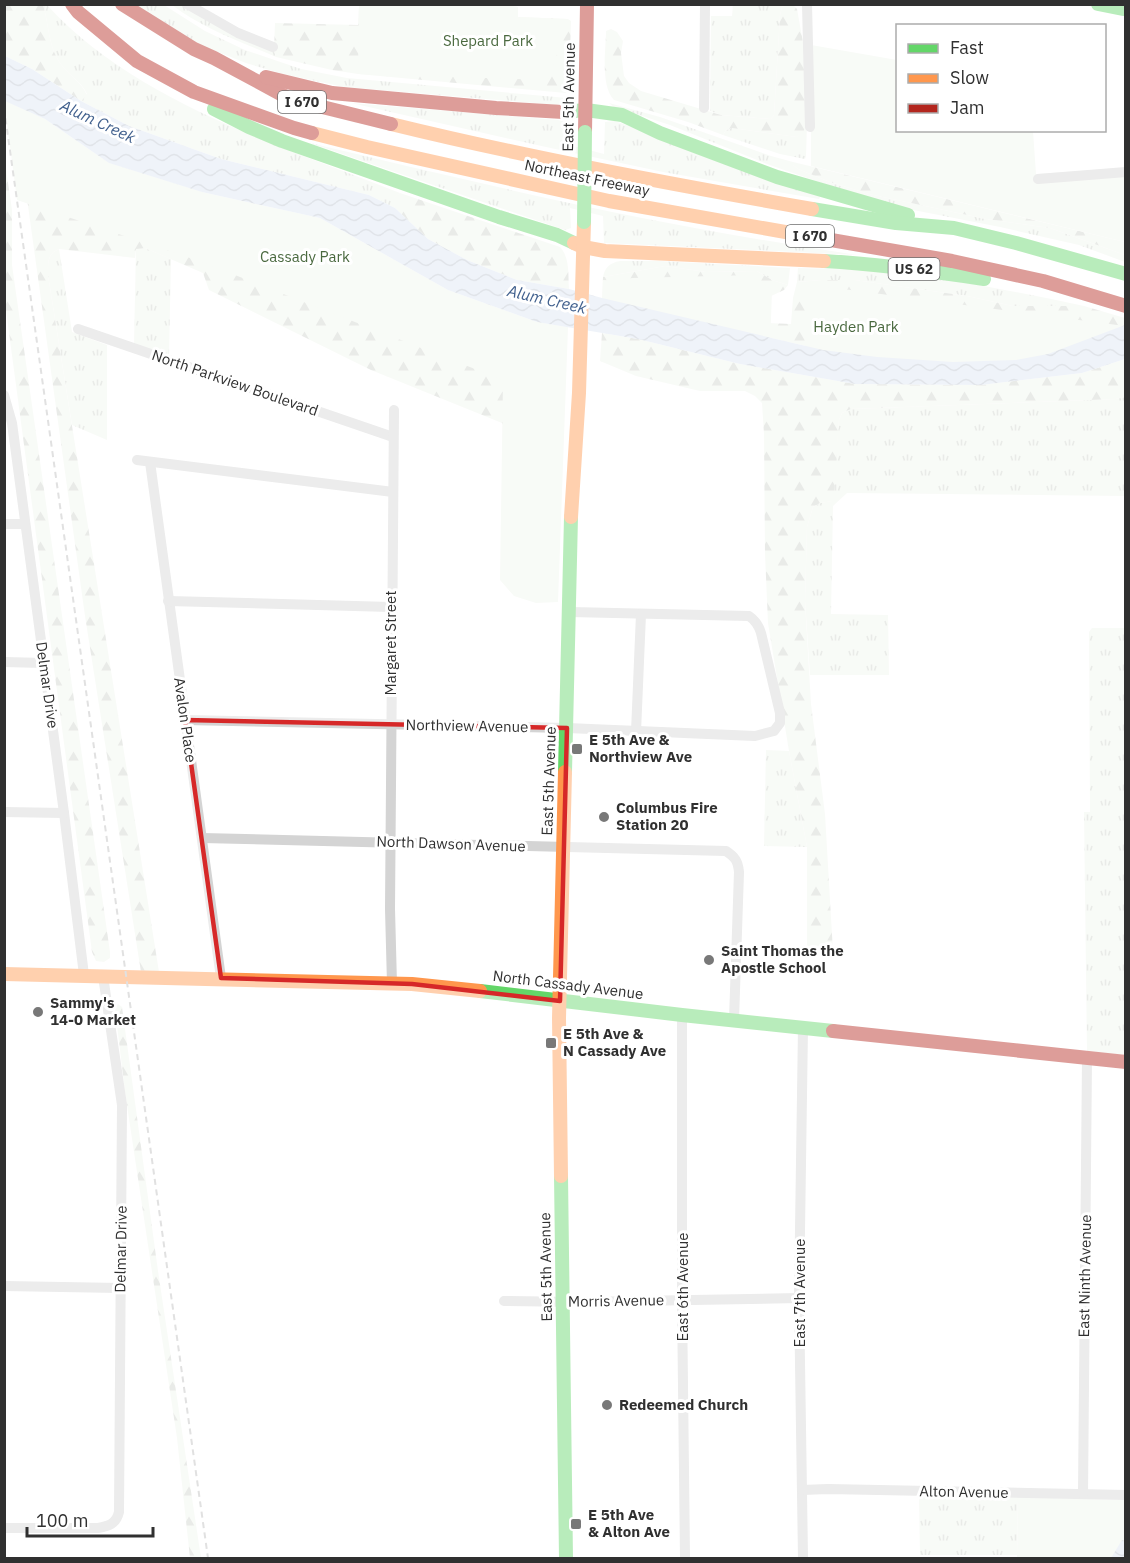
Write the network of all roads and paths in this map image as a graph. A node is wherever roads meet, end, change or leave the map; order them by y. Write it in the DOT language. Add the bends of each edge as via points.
graph roads {
  1 [pos="72,4"];
  2 [pos="122,4"];
  3 [pos="187,4"];
  4 [pos="587,4"];
  5 [pos="705,4"];
  6 [pos="807,4"];
  7 [pos="1098,4"];
  8 [pos="1124,8"];
  9 [pos="273,47"];
  10 [pos="214,58"];
  11 [pos="147,66"];
  12 [pos="704,108"];
  13 [pos="586,110"];
  14 [pos="810,127"];
  15 [pos="1125,172"];
  16 [pos="1038,179"];
  17 [pos="954,228"];
  18 [pos="584,247"];
  19 [pos="1125,274"];
  20 [pos="1121,305"];
  21 [pos="78,329"];
  22 [pos="4,395"];
  23 [pos="394,410"];
  24 [pos="393,436"];
  25 [pos="10,449"];
  26 [pos="137,460"];
  27 [pos="150,462"];
  28 [pos="393,492"];
  29 [pos="4,524"];
  30 [pos="25,524"];
  31 [pos="168,601"];
  32 [pos="391,607"];
  33 [pos="570,612"];
  34 [pos="641,614"];
  35 [pos="4,662"];
  36 [pos="44,663"];
  37 [pos="185,720"];
  38 [pos="391,724"];
  39 [pos="567,728"];
  40 [pos="636,732"];
  41 [pos="4,812"];
  42 [pos="64,813"];
  43 [pos="202,838"];
  44 [pos="390,842"];
  45 [pos="564,847"];
  46 [pos="4,974"];
  47 [pos="84,975"];
  48 [pos="103,976"];
  49 [pos="221,978"];
  50 [pos="392,984"];
  51 [pos="560,1001"];
  52 [pos="682,1015"];
  53 [pos="734,1020"];
  54 [pos="802,1027"];
  55 [pos="1087,1058"];
  56 [pos="1125,1062"];
  57 [pos="4,1286"];
  58 [pos="120,1288"];
  59 [pos="800,1298"];
  60 [pos="682,1300"];
  61 [pos="504,1301"];
  62 [pos="563,1302"];
  63 [pos="802,1490"];
  64 [pos="1083,1494"];
  65 [pos="1125,1495"];
  66 [pos="4,1528"];
  67 [pos="566,1558"];
  68 [pos="685,1558"];
  69 [pos="803,1558"];
  1 -- 11 [label="main road, Northeast Freeway / I 670" via="135,60"];
  2 -- 10 [label="main road, Northeast Freeway / I 670"];
  3 -- 9 [label="street" via="238,33"];
  4 -- 13 [label="main road, East 5th Avenue"];
  5 -- 12 [label="street"];
  6 -- 14 [label="street"];
  7 -- 8 [label="main road"];
  10 -- 13 [label="main road" via="283,82 332,93 496,108"];
  10 -- 17 [label="main road, Northeast Freeway / I 670" via="290,99 404,127 704,190 896,223"];
  11 -- 18 [label="main road" via="195,100 249,128"];
  11 -- 20 [label="main road, Northeast Freeway / I 670" via="216,100 294,128 367,147 609,201 952,261 1043,281"];
  13 -- 17 [label="main road" via="622,116 777,177"];
  13 -- 18 [label="main road, East 5th Avenue, bridge"];
  15 -- 16 [label="street"];
  17 -- 19 [label="main road, Northeast Freeway / I 670"];
  18 -- 20 [label="main road, US 62" via="872,264 933,271"];
  18 -- 33 [label="main road, East 5th Avenue"];
  21 -- 24 [label="street, North Parkview Boulevard"];
  22 -- 25 [label="street, Delmar Drive" via="12,423"];
  23 -- 24 [label="street, Margaret Street"];
  24 -- 28 [label="street, Margaret Street"];
  25 -- 30 [label="street, Delmar Drive"];
  26 -- 27 [label="street"];
  27 -- 28 [label="street"];
  27 -- 31 [label="street, Avalon Place"];
  28 -- 32 [label="street, Margaret Street"];
  29 -- 30 [label="street"];
  30 -- 36 [label="street, Delmar Drive"];
  31 -- 32 [label="street"];
  31 -- 37 [label="street, Avalon Place"];
  32 -- 38 [label="street, Margaret Street"];
  33 -- 34 [label="street"];
  33 -- 39 [label="main road, East 5th Avenue"];
  34 -- 40 [label="street"];
  34 -- 40 [label="street, Northview Avenue" via="754,619 761,633 780,723 774,731 755,736"];
  35 -- 36 [label="street"];
  36 -- 42 [label="street, Delmar Drive"];
  37 -- 38 [label="street, Northview Avenue"];
  37 -- 43 [label="street, Avalon Place"];
  38 -- 39 [label="street, Northview Avenue"];
  38 -- 44 [label="street, Margaret Street"];
  39 -- 40 [label="street, Northview Avenue"];
  39 -- 45 [label="main road, East 5th Avenue"];
  41 -- 42 [label="street"];
  42 -- 47 [label="street, Delmar Drive"];
  43 -- 44 [label="street, North Dawson Avenue"];
  43 -- 49 [label="street, Avalon Place"];
  44 -- 45 [label="street, North Dawson Avenue"];
  44 -- 50 [label="street, Margaret Street"];
  45 -- 51 [label="main road, East 5th Avenue"];
  45 -- 53 [label="street, North Dawson Avenue" via="716,849 735,856 739,872"];
  46 -- 47 [label="main road, North Cassady Avenue"];
  47 -- 48 [label="main road, North Cassady Avenue"];
  48 -- 49 [label="main road, North Cassady Avenue"];
  48 -- 58 [label="street, Delmar Drive" via="122,1105"];
  49 -- 50 [label="main road, North Cassady Avenue"];
  50 -- 51 [label="main road, North Cassady Avenue"];
  51 -- 52 [label="main road, North Cassady Avenue"];
  51 -- 62 [label="main road, East 5th Avenue"];
  52 -- 53 [label="main road, North Cassady Avenue"];
  52 -- 60 [label="street, East 6th Avenue"];
  53 -- 54 [label="main road, North Cassady Avenue"];
  54 -- 55 [label="main road, North Cassady Avenue"];
  54 -- 59 [label="street, East 7th Avenue"];
  55 -- 56 [label="main road, North Cassady Avenue"];
  55 -- 64 [label="street, East Ninth Avenue"];
  57 -- 58 [label="street"];
  58 -- 66 [label="street, Delmar Drive" via="119,1512 115,1522 98,1528"];
  59 -- 60 [label="street, Morris Avenue"];
  59 -- 63 [label="street, East 7th Avenue"];
  60 -- 62 [label="street, Morris Avenue"];
  60 -- 68 [label="street, East 6th Avenue"];
  61 -- 62 [label="street, Morris Avenue"];
  62 -- 67 [label="main road, East 5th Avenue"];
  63 -- 64 [label="street, Alton Avenue"];
  63 -- 69 [label="street, East 7th Avenue"];
  64 -- 65 [label="street, Alton Avenue"];
}
